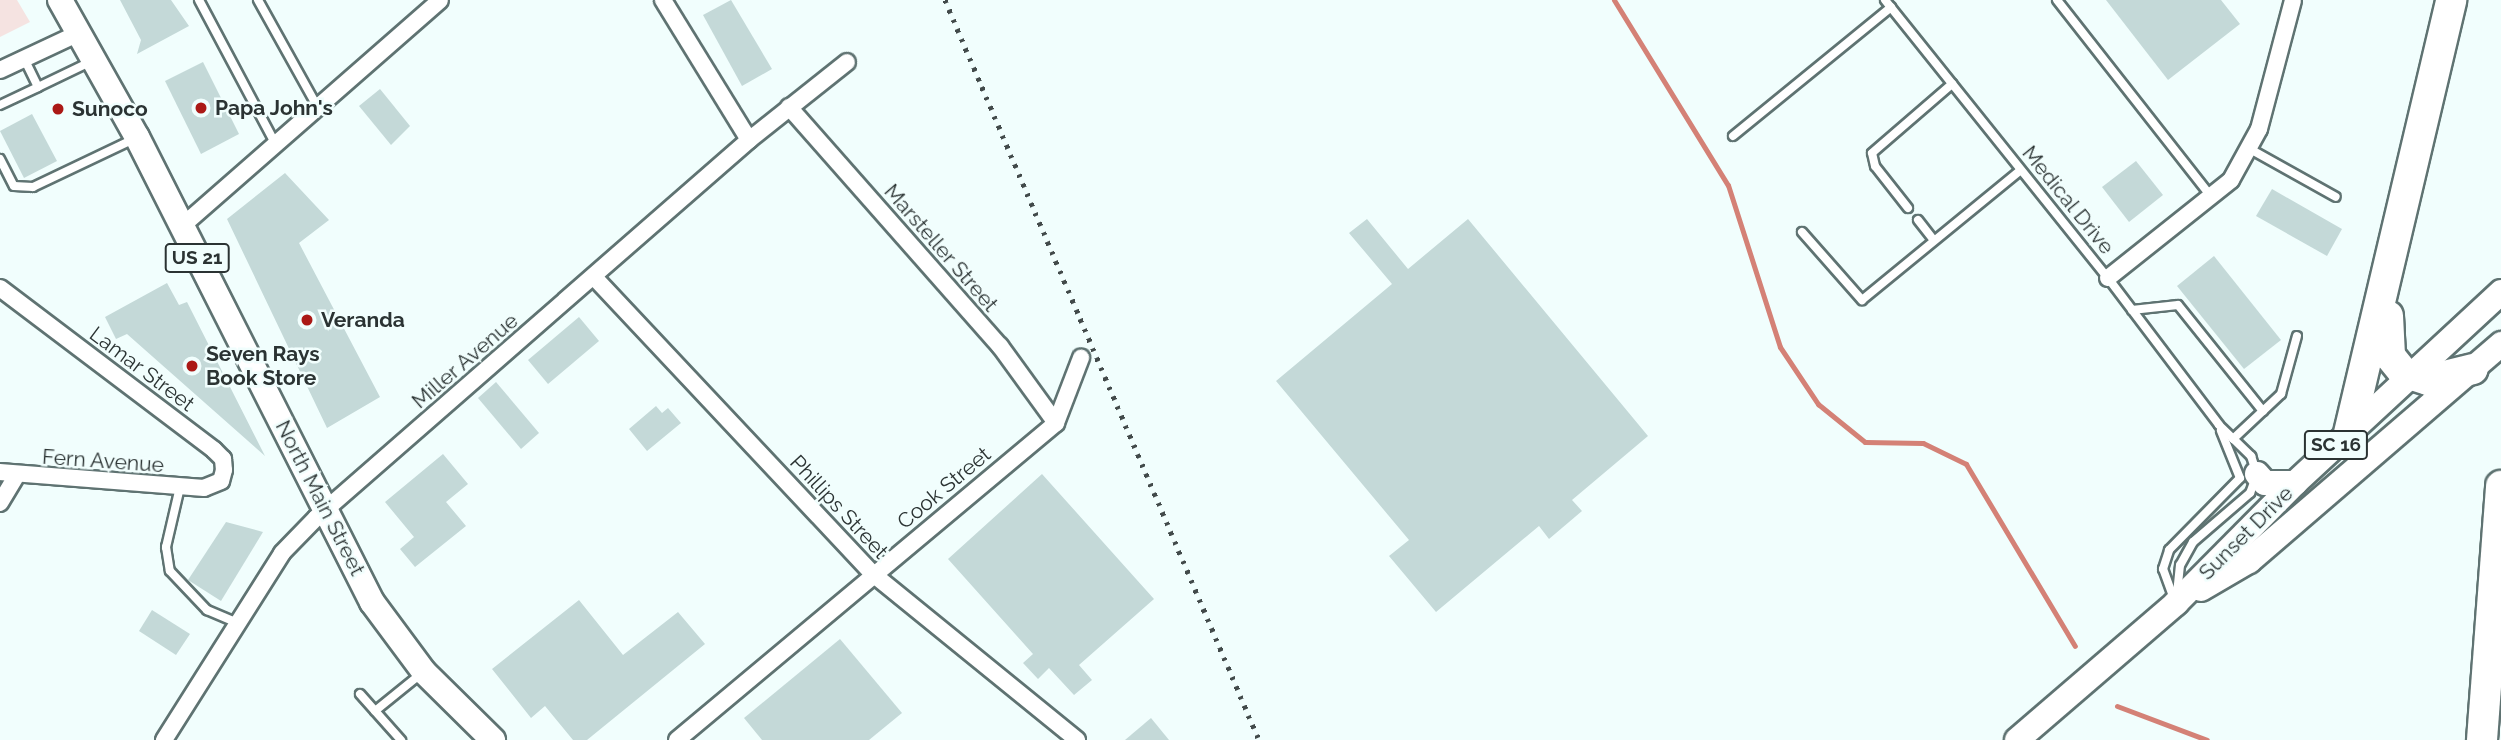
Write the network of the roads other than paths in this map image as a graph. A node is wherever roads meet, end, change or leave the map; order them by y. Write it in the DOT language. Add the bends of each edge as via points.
graph roads {
  1 [pos="199,0"];
  2 [pos="258,0"];
  3 [pos="440,0"];
  4 [pos="663,0"];
  5 [pos="2057,0"];
  6 [pos="2293,0"];
  7 [pos="2451,0"];
  8 [pos="63,3"];
  9 [pos="1888,4"];
  10 [pos="81,32"];
  11 [pos="24,58"];
  12 [pos="95,60"];
  13 [pos="847,62"];
  14 [pos="0,70"];
  15 [pos="1952,84"];
  16 [pos="38,87"];
  17 [pos="0,106"];
  18 [pos="789,107"];
  19 [pos="318,108"];
  20 [pos="1733,136"];
  21 [pos="137,137"];
  22 [pos="749,140"];
  23 [pos="276,145"];
  24 [pos="2250,149"];
  25 [pos="0,159"];
  26 [pos="2021,170"];
  27 [pos="2407,192"];
  28 [pos="2336,197"];
  29 [pos="2212,198"];
  30 [pos="1908,208"];
  31 [pos="1918,220"];
  32 [pos="181,227"];
  33 [pos="1802,232"];
  34 [pos="1933,239"];
  35 [pos="594,277"];
  36 [pos="2108,278"];
  37 [pos="0,288"];
  38 [pos="2501,292"];
  39 [pos="2132,310"];
  40 [pos="2297,336"];
  41 [pos="2501,344"];
  42 [pos="1081,358"];
  43 [pos="2473,369"];
  44 [pos="2411,375"];
  45 [pos="2263,411"];
  46 [pos="1056,422"];
  47 [pos="2219,425"];
  48 [pos="2349,433"];
  49 [pos="2233,439"];
  50 [pos="8,474"];
  51 [pos="2257,474"];
  52 [pos="2295,484"];
  53 [pos="2501,486"];
  54 [pos="180,487"];
  55 [pos="204,488"];
  56 [pos="0,503"];
  57 [pos="327,508"];
  58 [pos="873,574"];
  59 [pos="2176,603"];
  60 [pos="238,623"];
  61 [pos="424,671"];
  62 [pos="360,694"];
  63 [pos="375,711"];
  64 [pos="682,738"];
  65 [pos="164,740"];
  66 [pos="401,740"];
  67 [pos="493,740"];
  68 [pos="1077,740"];
  69 [pos="2017,740"];
  70 [pos="2482,740"];
  1 -- 23 [label="lane"];
  2 -- 19 [label="lane"];
  3 -- 19 [label="street"];
  4 -- 22 [label="street"];
  5 -- 29 [label="lane"];
  6 -- 24 [label="street"];
  7 -- 27 [label="highway"];
  8 -- 10 [label="main road, North Main Street / US 21"];
  9 -- 15 [label="lane, Medical Drive"];
  9 -- 20 [label="lane"];
  10 -- 11 [label="street"];
  10 -- 12 [label="main road, North Main Street / US 21"];
  11 -- 14 [label="street"];
  11 -- 16 [label="lane"];
  12 -- 16 [label="lane"];
  12 -- 21 [label="main road, North Main Street / US 21"];
  13 -- 18 [label="street, Miller Avenue"];
  15 -- 26 [label="lane, Medical Drive"];
  15 -- 30 [label="lane" via="1876,146 1871,158"];
  16 -- 17 [label="lane"];
  18 -- 22 [label="street, Miller Avenue"];
  18 -- 46 [label="street, Marsteller Street" via="1000,346"];
  19 -- 23 [label="street"];
  21 -- 25 [label="lane" via="33,187 14,186"];
  21 -- 32 [label="main road, North Main Street / US 21"];
  22 -- 35 [label="street, Miller Avenue"];
  23 -- 32 [label="street"];
  24 -- 28 [label="lane"];
  24 -- 29 [label="street"];
  26 -- 34 [label="lane"];
  26 -- 36 [label="lane, Medical Drive"];
  27 -- 44 [label="highway" via="2405,231 2386,337 2390,356"];
  27 -- 48 [label="highway"];
  29 -- 36 [label="street"];
  31 -- 34 [label="lane"];
  32 -- 57 [label="main road, North Main Street / US 21"];
  33 -- 34 [label="lane" via="1862,300"];
  35 -- 57 [label="street, Miller Avenue"];
  35 -- 58 [label="street, Phillips Street"];
  36 -- 39 [label="lane, Medical Drive"];
  37 -- 55 [label="street, Lamar Street" via="223,458 221,481"];
  38 -- 44 [label="main road, Sunset Drive / SC 16"];
  39 -- 45 [label="lane" via="2178,305"];
  39 -- 47 [label="lane, Medical Drive"];
  40 -- 45 [label="lane" via="2280,394"];
  41 -- 43 [label="main road, Sunset Drive / SC 16"];
  42 -- 46 [label="street, Cook Street"];
  43 -- 44 [label="highway" via="2443,378"];
  43 -- 59 [label="main road, Sunset Drive / SC 16" via="2249,561"];
  44 -- 48 [label="main road, Sunset Drive / SC 16"];
  45 -- 49 [label="lane"];
  46 -- 58 [label="street, Cook Street"];
  47 -- 49 [label="lane, Medical Drive"];
  47 -- 59 [label="lane, Medical Drive" via="2240,478 2169,550 2165,583"];
  48 -- 52 [label="main road, Sunset Drive / SC 16"];
  49 -- 51 [label="lane, Medical Drive" via="2251,456"];
  50 -- 54 [label="street, Fern Avenue"];
  50 -- 56 [label="street"];
  51 -- 52 [label="main road" via="2266,483"];
  51 -- 59 [label="lane" via="2250,493 2193,542 2180,565"];
  52 -- 59 [label="main road, Sunset Drive / SC 16"];
  53 -- 70 [label="highway"];
  54 -- 55 [label="street, Fern Avenue"];
  54 -- 60 [label="lane" via="166,547 170,571 207,610"];
  57 -- 60 [label="street, Miller Avenue" via="282,553"];
  57 -- 61 [label="main road, North Main Street / US 21" via="372,602"];
  58 -- 64 [label="street, Cook Street"];
  58 -- 68 [label="street, Phillips Street"];
  59 -- 69 [label="main road, Sunset Drive / SC 16"];
  60 -- 65 [label="street, Miller Avenue"];
  61 -- 63 [label="lane"];
  61 -- 67 [label="main road, North Main Street / US 21"];
  62 -- 63 [label="lane"];
  63 -- 66 [label="lane"];
}
